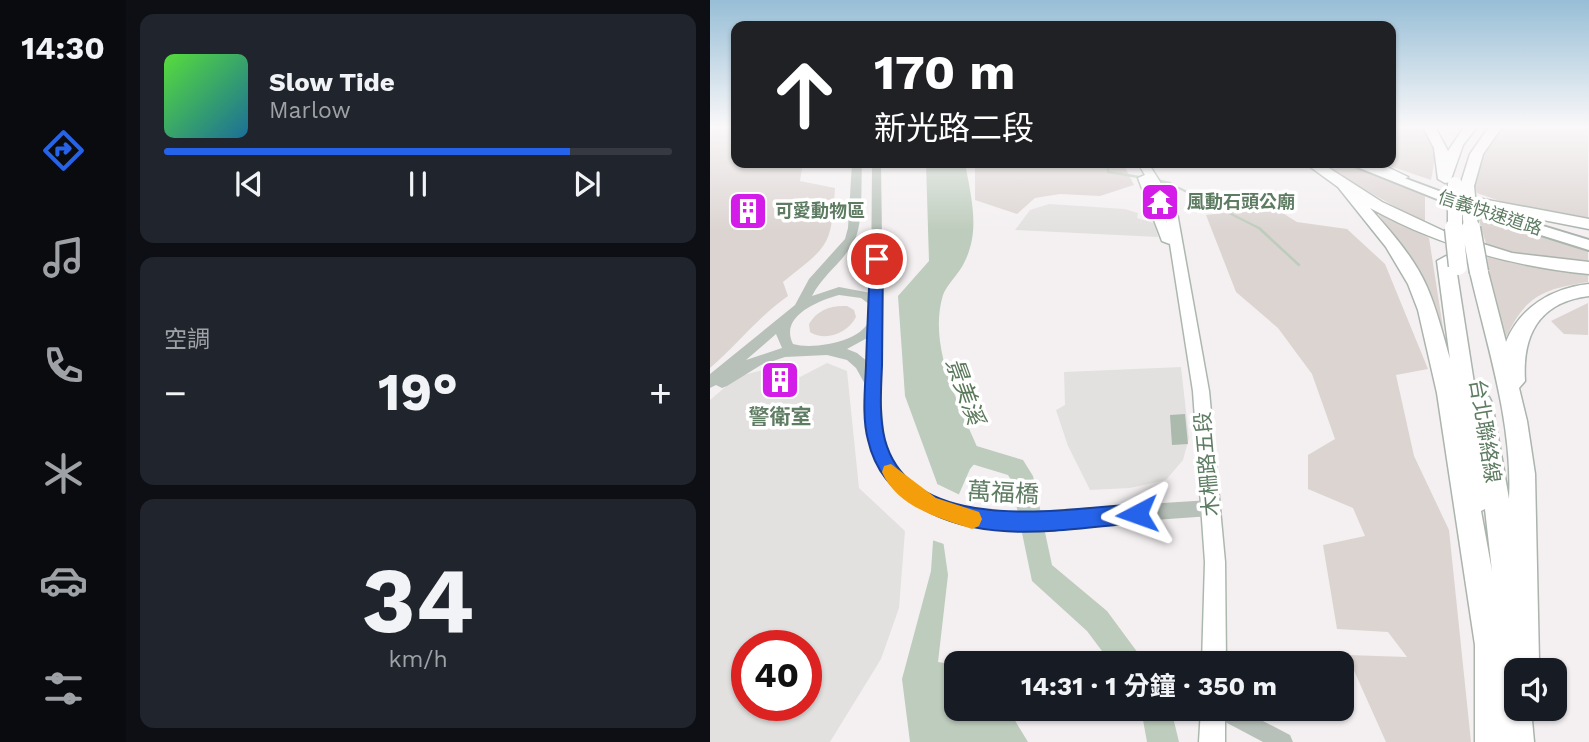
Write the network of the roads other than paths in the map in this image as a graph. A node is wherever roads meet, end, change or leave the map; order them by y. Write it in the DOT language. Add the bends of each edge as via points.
graph roads {
  1 [pos="1447,162"];
  2 [pos="1457,162"];
  3 [pos="1461,162"];
  4 [pos="1471,162"];
  5 [pos="857,168"];
  6 [pos="877,168"];
  7 [pos="1138,168"];
  8 [pos="1146,168"];
  9 [pos="1319,168"];
  10 [pos="1366,168"];
  11 [pos="1377,168"];
  12 [pos="1380,168"];
  13 [pos="1401,177"];
  14 [pos="1456,183"];
  15 [pos="1344,186"];
  16 [pos="1482,204"];
  17 [pos="1157,212"];
  18 [pos="1171,214"];
  19 [pos="1588,224"];
  20 [pos="1588,234"];
  21 [pos="1588,244"];
  22 [pos="1461,266"];
  23 [pos="1179,268"];
  24 [pos="1588,268"];
  25 [pos="1588,289"];
  26 [pos="798,309"];
  27 [pos="877,310"];
  28 [pos="795,351"];
  29 [pos="828,351"];
  30 [pos="710,382"];
  31 [pos="873,390"];
  32 [pos="710,391"];
  33 [pos="1516,421"];
  34 [pos="1212,508"];
  35 [pos="1214,651"];
  36 [pos="1512,656"];
  37 [pos="1213,721"];
  38 [pos="1244,721"];
  39 [pos="1524,721"];
  40 [pos="1212,742"];
  41 [pos="1283,742"];
  42 [pos="1492,742"];
  43 [pos="1517,742"];
  44 [pos="1525,742"];
  1 -- 14 [label="highway"];
  2 -- 14 [label="highway, 台北聯絡線"];
  3 -- 14 [label="highway, 台北聯絡線"];
  4 -- 14 [label="highway"];
  5 -- 26 [label="street" via="850,239 813,282"];
  6 -- 27 [label="street, 萬福橋"];
  7 -- 17 [label="main road, 木柵路五段"];
  8 -- 18 [label="main road, 木柵路五段"];
  9 -- 15 [label="highway"];
  10 -- 21 [label="highway, 信義快速道路" via="1482,212"];
  11 -- 13 [label="highway, 信義快速道路"];
  12 -- 13 [label="highway"];
  13 -- 16 [label="highway, 信義快速道路"];
  14 -- 22 [label="highway, bridge" via="1468,214"];
  14 -- 22 [label="highway, 台北聯絡線" via="1442,211"];
  15 -- 24 [label="highway" via="1398,219 1459,243 1537,263"];
  15 -- 36 [label="highway" via="1393,245 1427,310"];
  16 -- 19 [label="highway"];
  16 -- 20 [label="highway, 信義快速道路"];
  17 -- 18 [label="main road"];
  17 -- 23 [label="main road, 木柵路五段"];
  18 -- 23 [label="main road, 木柵路五段"];
  22 -- 33 [label="highway"];
  22 -- 36 [label="highway, 台北聯絡線" via="1485,535"];
  23 -- 34 [label="main road, 木柵路五段" via="1201,391"];
  25 -- 33 [label="highway" via="1541,307 1516,338"];
  26 -- 27 [label="street" via="820,296 849,291 870,297"];
  26 -- 28 [label="street" via="782,334"];
  26 -- 30 [label="street"];
  27 -- 29 [label="street" via="860,336"];
  27 -- 31 [label="street, 萬福橋"];
  28 -- 29 [label="street"];
  28 -- 32 [label="street" via="748,364"];
  29 -- 31 [label="street" via="849,354 863,363"];
  31 -- 34 [label="street, 萬福橋" via="876,438 885,464 905,488 930,505 963,518 1026,522"];
  33 -- 36 [label="highway" via="1524,474"];
  34 -- 35 [label="main road, 木柵路五段"];
  36 -- 42 [label="highway, 台北聯絡線" via="1492,686"];
  36 -- 43 [label="highway, 台北聯絡線"];
  37 -- 40 [label="main road"];
  38 -- 41 [label="street"];
  39 -- 44 [label="highway"];
}
